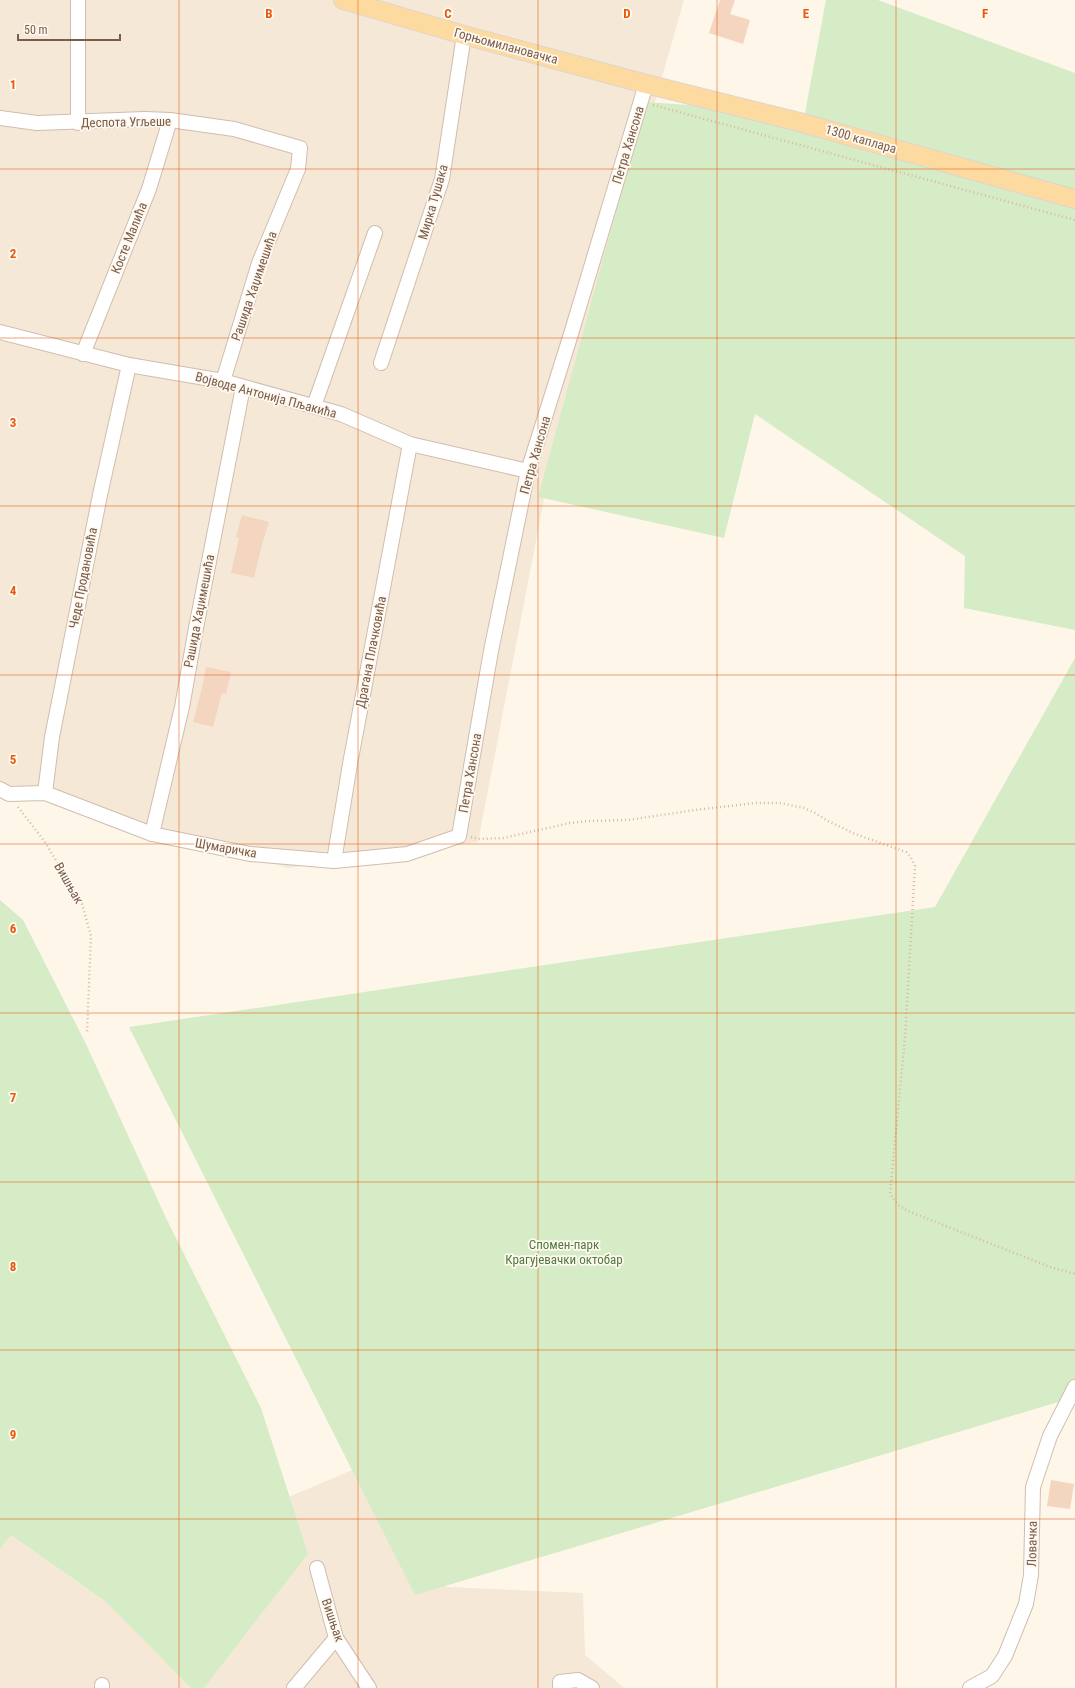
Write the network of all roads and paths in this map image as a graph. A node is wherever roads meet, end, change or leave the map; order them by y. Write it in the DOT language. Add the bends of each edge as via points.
graph roads {
  1 [pos="78,0"];
  2 [pos="343,0"];
  3 [pos="363,3"];
  4 [pos="464,35"];
  5 [pos="646,84"];
  6 [pos="641,102"];
  7 [pos="0,118"];
  8 [pos="170,120"];
  9 [pos="78,123"];
  10 [pos="298,169"];
  11 [pos="1075,199"];
  12 [pos="1075,220"];
  13 [pos="375,233"];
  14 [pos="0,332"];
  15 [pos="83,354"];
  16 [pos="381,363"];
  17 [pos="129,365"];
  18 [pos="223,382"];
  19 [pos="243,387"];
  20 [pos="314,406"];
  21 [pos="410,444"];
  22 [pos="528,471"];
  23 [pos="4,791"];
  24 [pos="45,793"];
  25 [pos="152,834"];
  26 [pos="459,836"];
  27 [pos="334,861"];
  28 [pos="87,1033"];
  29 [pos="1075,1274"];
  30 [pos="1075,1388"];
  31 [pos="317,1568"];
  32 [pos="336,1638"];
  33 [pos="560,1685"];
  34 [pos="294,1688"];
  35 [pos="369,1688"];
  36 [pos="592,1688"];
  37 [pos="970,1688"];
  1 -- 9 [label="street"];
  2 -- 3 [label="main road, Горњомилановачка"];
  3 -- 4 [label="main road, Горњомилановачка"];
  4 -- 5 [label="main road, Горњомилановачка"];
  4 -- 16 [label="street, Мирка Тушака" via="442,179"];
  5 -- 6 [label="street, Петра Хансона"];
  5 -- 11 [label="main road, 1300 каплара" via="799,122"];
  6 -- 12 [label="path"];
  6 -- 22 [label="street, Петра Хансона"];
  7 -- 9 [label="street, Деспота Угљеше" via="37,123"];
  8 -- 9 [label="street, Деспота Угљеше"];
  8 -- 10 [label="street, Деспота Угљеше" via="234,129 300,148"];
  8 -- 15 [label="street, Косте Малића" via="149,189"];
  10 -- 18 [label="street, Рашида Хаџимешића" via="259,263"];
  13 -- 20 [label="street"];
  14 -- 15 [label="street, Војводе Антонија Пљакића"];
  15 -- 17 [label="street, Војводе Антонија Пљакића"];
  17 -- 18 [label="street, Војводе Антонија Пљакића"];
  17 -- 24 [label="street, Чеде Продановића" via="53,729"];
  18 -- 19 [label="street, Војводе Антонија Пљакића"];
  19 -- 20 [label="street, Војводе Антонија Пљакића"];
  19 -- 25 [label="street, Рашида Хаџимешића" via="182,707"];
  20 -- 21 [label="street, Војводе Антонија Пљакића" via="342,414"];
  21 -- 22 [label="street, Војводе Антонија Пљакића"];
  21 -- 27 [label="street, Драгана Плачковића"];
  22 -- 26 [label="street, Петра Хансона" via="491,651"];
  23 -- 24 [label="street, Шумаричка"];
  23 -- 28 [label="path, Вишњак" via="45,842 82,904 91,936"];
  24 -- 25 [label="street, Шумаричка"];
  25 -- 27 [label="street, Шумаричка" via="250,854"];
  26 -- 27 [label="street, Шумаричка" via="407,854"];
  26 -- 29 [label="path" via="480,839 503,838 583,821 628,820 756,803 780,803 804,808 854,834 906,852 915,866 905,1037 890,1194 898,1205 908,1211 1050,1268"];
  30 -- 37 [label="street, Ловачка" via="1050,1436 1033,1487 1031,1575 1026,1604 1005,1656 992,1676"];
  31 -- 32 [label="street, Вишњак"];
  32 -- 34 [label="street"];
  32 -- 35 [label="street, Вишњак"];
  33 -- 36 [label="street" via="578,1680"];
}
